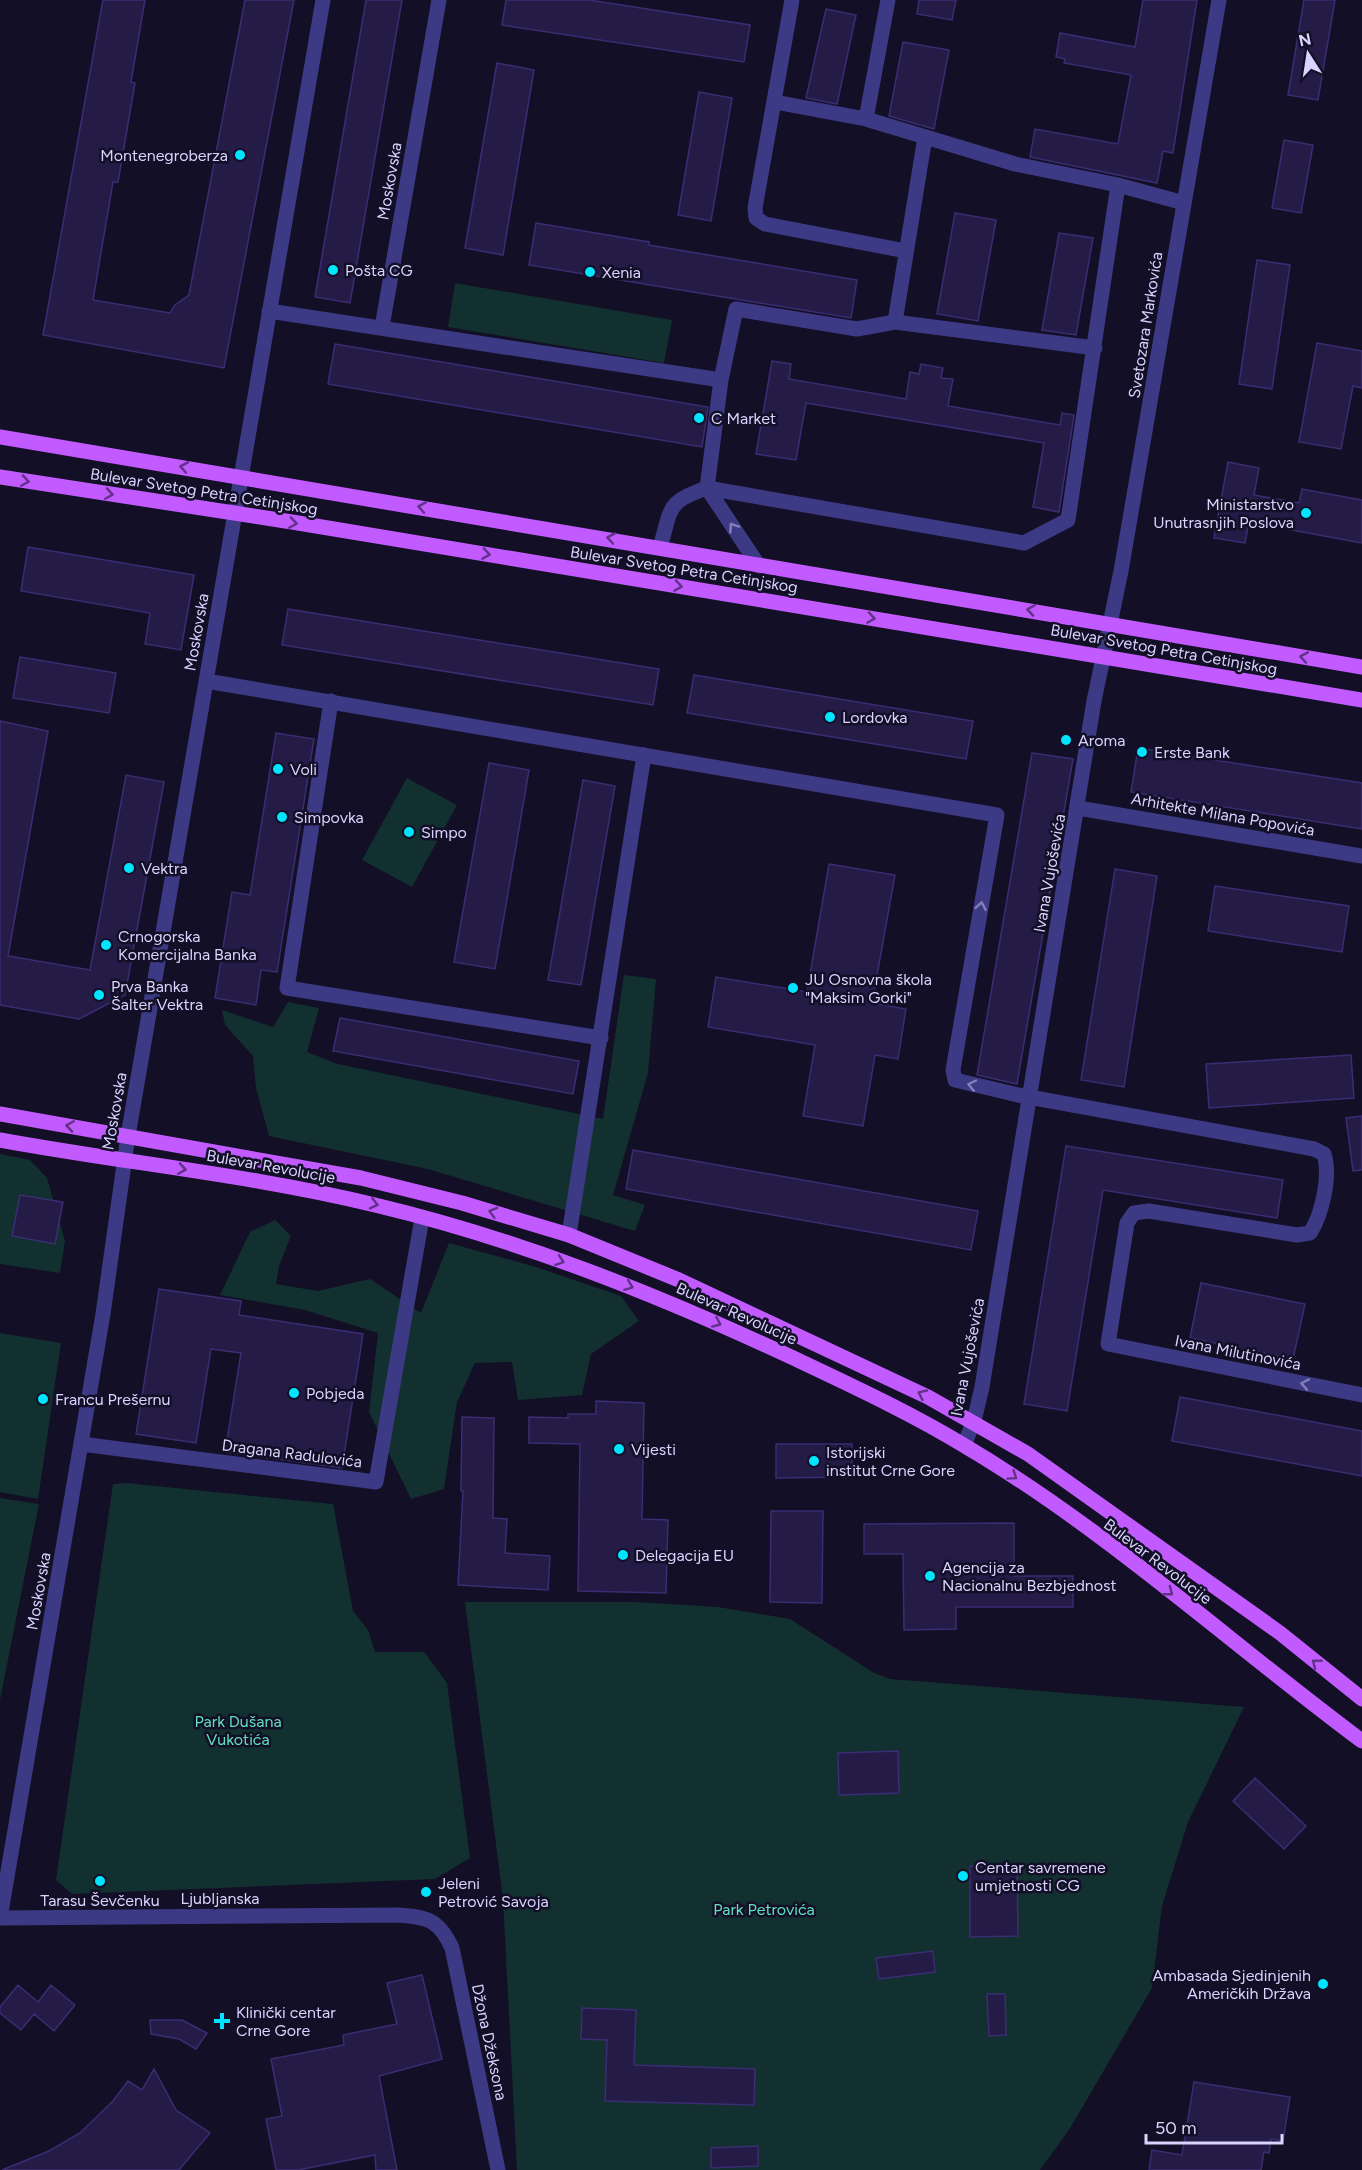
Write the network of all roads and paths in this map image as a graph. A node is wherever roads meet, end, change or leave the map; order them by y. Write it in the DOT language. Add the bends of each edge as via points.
graph roads {
  1 [pos="323,0"];
  2 [pos="439,0"];
  3 [pos="792,0"];
  4 [pos="888,0"];
  5 [pos="1219,0"];
  6 [pos="775,102"];
  7 [pos="866,119"];
  8 [pos="925,136"];
  9 [pos="1118,185"];
  10 [pos="1184,203"];
  11 [pos="906,251"];
  12 [pos="269,311"];
  13 [pos="895,322"];
  14 [pos="382,327"];
  15 [pos="1095,348"];
  16 [pos="721,380"];
  17 [pos="0,437"];
  18 [pos="0,477"];
  19 [pos="242,477"];
  20 [pos="707,488"];
  21 [pos="236,513"];
  22 [pos="660,547"];
  23 [pos="759,566"];
  24 [pos="1110,623"];
  25 [pos="1103,656"];
  26 [pos="1362,666"];
  27 [pos="206,681"];
  28 [pos="1362,700"];
  29 [pos="332,701"];
  30 [pos="644,754"];
  31 [pos="1078,808"];
  32 [pos="1362,856"];
  33 [pos="601,1038"];
  34 [pos="1030,1096"];
  35 [pos="0,1114"];
  36 [pos="128,1136"];
  37 [pos="0,1140"];
  38 [pos="124,1161"];
  39 [pos="422,1218"];
  40 [pos="569,1235"];
  41 [pos="1362,1395"];
  42 [pos="974,1421"];
  43 [pos="81,1444"];
  44 [pos="964,1445"];
  45 [pos="1362,1699"];
  46 [pos="1362,1741"];
  47 [pos="0,1918"];
  48 [pos="439,1925"];
  49 [pos="498,2170"];
  1 -- 12 [label="street, Moskovska"];
  2 -- 14 [label="street, Moskovska"];
  3 -- 6 [label="street"];
  4 -- 7 [label="street"];
  5 -- 10 [label="street, Svetozara Markovića"];
  6 -- 7 [label="street"];
  6 -- 11 [label="street" via="756,218 765,224"];
  7 -- 8 [label="street"];
  8 -- 9 [label="street" via="1015,164"];
  8 -- 11 [label="street"];
  9 -- 10 [label="street"];
  9 -- 15 [label="street"];
  10 -- 24 [label="street, Svetozara Markovića"];
  11 -- 13 [label="street"];
  12 -- 14 [label="street"];
  12 -- 19 [label="street, Moskovska"];
  13 -- 15 [label="street"];
  13 -- 16 [label="street" via="857,329 736,309"];
  14 -- 16 [label="street"];
  15 -- 20 [label="street" via="1068,520 1024,543"];
  16 -- 20 [label="street"];
  19 -- 17 [label="main road, Bulevar Svetog Petra Cetinjskog, one-way"];
  18 -- 21 [label="main road, Bulevar Svetog Petra Cetinjskog, one-way"];
  19 -- 21 [label="street, Moskovska"];
  22 -- 19 [label="main road, Bulevar Svetog Petra Cetinjskog, one-way"];
  20 -- 22 [label="street" via="682,496 674,503"];
  23 -- 20 [label="street, Bulevar Svetog Petra Cetinjskog, one-way"];
  21 -- 25 [label="main road, Bulevar Svetog Petra Cetinjskog, one-way"];
  21 -- 27 [label="street, Moskovska"];
  22 -- 23 [label="main road, Bulevar Svetog Petra Cetinjskog"];
  24 -- 23 [label="main road, Bulevar Svetog Petra Cetinjskog, one-way"];
  24 -- 25 [label="street, Svetozara Markovića"];
  26 -- 24 [label="main road, Bulevar Svetog Petra Cetinjskog, one-way"];
  25 -- 28 [label="main road, Bulevar Svetog Petra Cetinjskog"];
  25 -- 31 [label="street, Ivana Vujoševića"];
  27 -- 29 [label="street"];
  27 -- 36 [label="street, Moskovska"];
  29 -- 30 [label="street"];
  29 -- 33 [label="street" via="287,988"];
  30 -- 33 [label="street"];
  34 -- 30 [label="street, one-way" via="959,1082 953,1075 997,815"];
  31 -- 32 [label="street, Arhitekte Milana Popovića"];
  31 -- 34 [label="street, Ivana Vujoševića"];
  33 -- 40 [label="street"];
  41 -- 34 [label="street, Ivana Milutinovića, one-way" via="1108,1344 1127,1223 1134,1213 1149,1211 1297,1235 1310,1233 1317,1223 1328,1165 1324,1154"];
  34 -- 42 [label="street, Ivana Vujoševića"];
  36 -- 35 [label="main road, Bulevar Revolucije, one-way"];
  36 -- 38 [label="street, Moskovska"];
  40 -- 36 [label="main road, Bulevar Revolucije, one-way" via="361,1178"];
  37 -- 38 [label="main road, Bulevar Revolucije"];
  38 -- 39 [label="main road, Bulevar Revolucije, one-way" via="338,1196"];
  38 -- 43 [label="street, Moskovska"];
  39 -- 43 [label="street, Dragana Radulovića" via="376,1482"];
  39 -- 44 [label="main road, Bulevar Revolucije, one-way" via="520,1247 672,1303 815,1368"];
  42 -- 40 [label="main road, Bulevar Revolucije, one-way" via="705,1291"];
  42 -- 44 [label="street, Ivana Vujoševića"];
  45 -- 42 [label="main road, Bulevar Revolucije, one-way" via="1280,1633 1028,1454"];
  43 -- 47 [label="street, Moskovska"];
  44 -- 46 [label="main road, Bulevar Revolucije, one-way" via="1019,1480 1123,1557"];
  47 -- 48 [label="street, Ljubljanska" via="398,1915"];
  48 -- 49 [label="street, Džona Džeksona" via="452,1948"];
}
